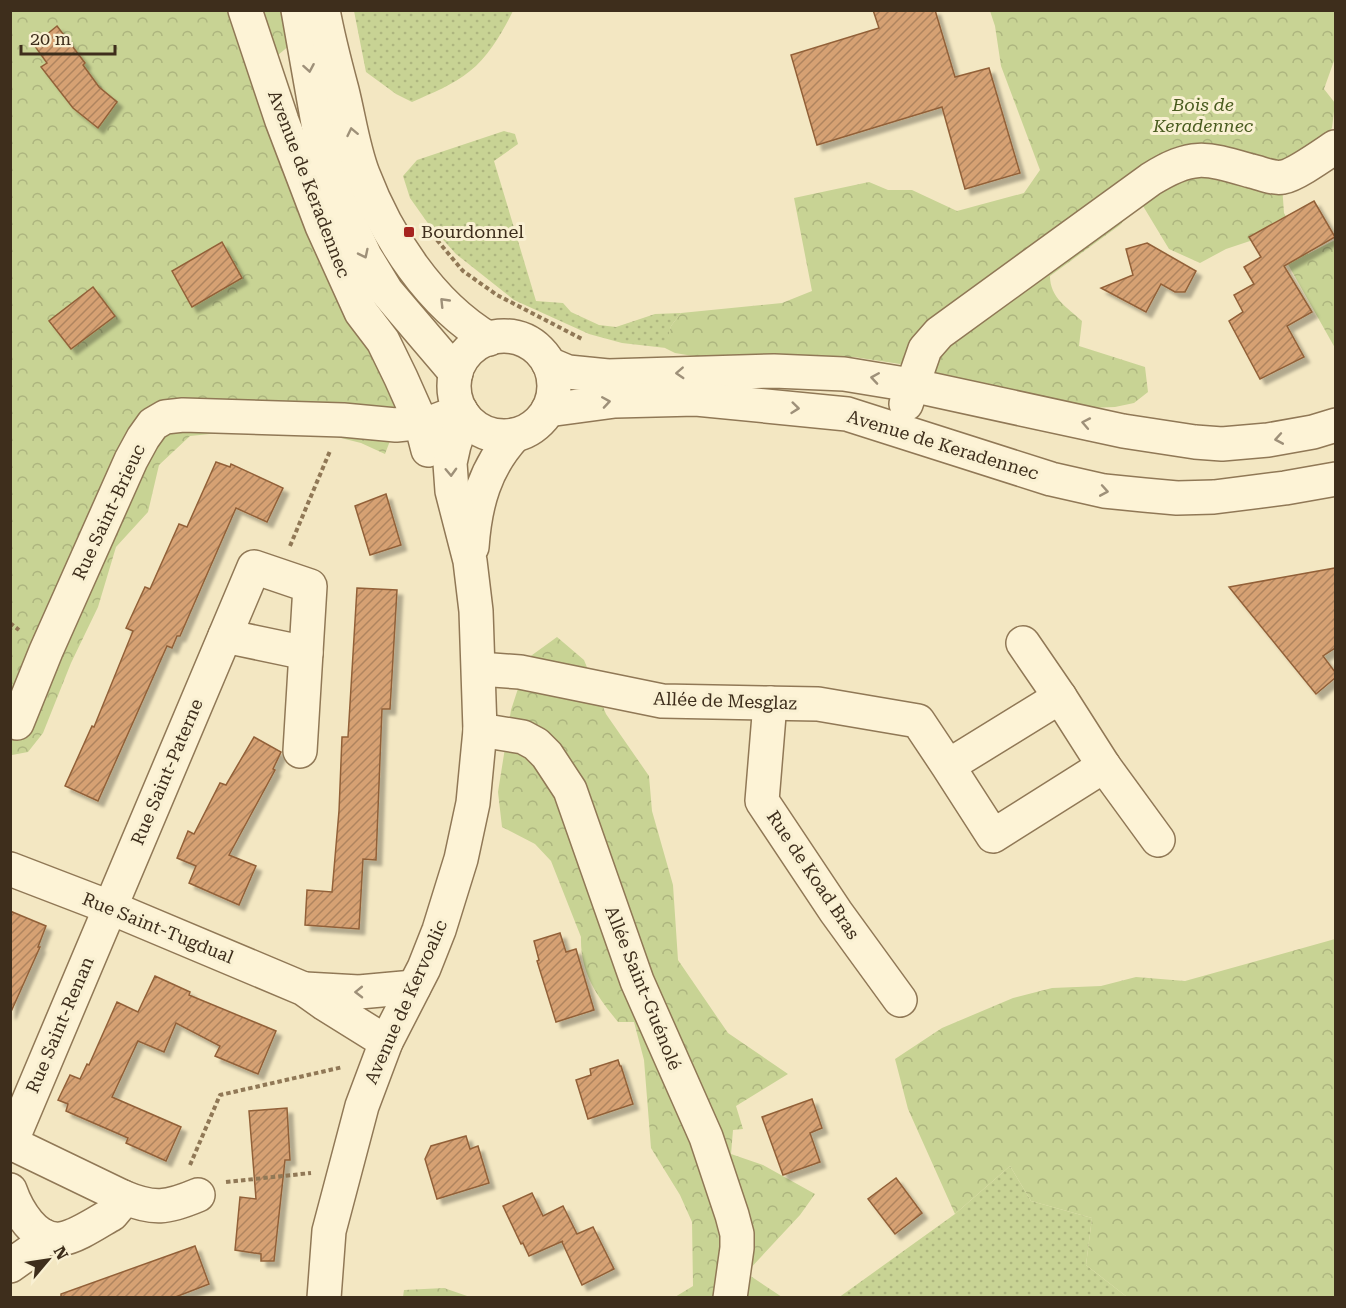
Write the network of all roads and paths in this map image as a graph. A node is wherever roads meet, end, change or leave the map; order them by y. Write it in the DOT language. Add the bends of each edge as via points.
graph roads {
  1 [pos="245,10"];
  2 [pos="298,10"];
  3 [pos="323,10"];
  4 [pos="1335,147"];
  5 [pos="434,237"];
  6 [pos="489,339"];
  7 [pos="592,343"];
  8 [pos="549,364"];
  9 [pos="456,373"];
  10 [pos="911,385"];
  11 [pos="548,410"];
  12 [pos="462,414"];
  13 [pos="343,420"];
  14 [pos="1335,425"];
  15 [pos="899,429"];
  16 [pos="515,435"];
  17 [pos="424,437"];
  18 [pos="1335,479"];
  19 [pos="470,561"];
  20 [pos="278,574"];
  21 [pos="225,636"];
  22 [pos="1023,643"];
  23 [pos="306,653"];
  24 [pos="479,669"];
  25 [pos="1060,697"];
  26 [pos="770,703"];
  27 [pos="17,723"];
  28 [pos="480,730"];
  29 [pos="300,751"];
  30 [pos="948,766"];
  31 [pos="1104,766"];
  32 [pos="1158,840"];
  33 [pos="10,870"];
  34 [pos="109,907"];
  35 [pos="414,987"];
  36 [pos="304,988"];
  37 [pos="900,1000"];
  38 [pos="386,1042"];
  39 [pos="372,1077"];
  40 [pos="11,1144"];
  41 [pos="344,1170"];
  42 [pos="10,1190"];
  43 [pos="123,1197"];
  44 [pos="187,1199"];
  45 [pos="44,1236"];
  46 [pos="10,1266"];
  47 [pos="324,1298"];
  48 [pos="730,1298"];
  1 -- 17 [label="street, Avenue de Keradennec" via="322,226 362,312 383,341"];
  2 -- 9 [label="street, one-way" via="322,147 343,209 387,292"];
  6 -- 3 [label="street, one-way" via="459,318 428,284 394,237 375,201 355,147"];
  4 -- 10 [label="street" via="1286,177 1196,159 1173,165 939,333 925,350"];
  5 -- 7 [label="path" via="463,272 497,295"];
  6 -- 8 [label="street" via="506,336 526,342"];
  6 -- 9 [label="street" via="472,348"];
  10 -- 8 [label="street, one-way" via="844,374 794,372 608,376 568,372"];
  8 -- 11 [label="street" via="554,379"];
  9 -- 12 [label="street" via="454,386"];
  14 -- 10 [label="street, one-way" via="1268,440 1195,442 1090,424"];
  10 -- 15 [label="street"];
  11 -- 15 [label="street, Avenue de Keradennec, one-way" via="615,401 696,399 847,414"];
  11 -- 16 [label="street" via="540,421"];
  12 -- 16 [label="street" via="489,434"];
  12 -- 17 [label="street, Rue Saint-Brieuc" via="435,421"];
  12 -- 19 [label="street, Avenue de Kervoalic, one-way" via="450,464 452,491"];
  13 -- 17 [label="street, Rue Saint-Brieuc" via="396,425"];
  13 -- 20 [label="path"];
  13 -- 27 [label="street, Rue Saint-Brieuc" via="183,415 165,417 153,424 131,460"];
  15 -- 18 [label="street, Avenue de Keradennec, one-way" via="1042,476 1104,491 1177,498 1214,497"];
  16 -- 19 [label="street, Avenue de Kervoalic" via="500,450 480,498"];
  19 -- 24 [label="street, Avenue de Kervoalic"];
  20 -- 21 [label="street, Rue Saint-Paterne" via="254,567"];
  20 -- 23 [label="street, Rue Saint-Paterne" via="310,585"];
  21 -- 23 [label="street"];
  21 -- 34 [label="street, Rue Saint-Paterne"];
  22 -- 25 [label="street"];
  23 -- 29 [label="street, Rue Saint-Paterne"];
  24 -- 26 [label="street, Allée de Mesglaz" via="520,672 662,701"];
  24 -- 28 [label="street, Avenue de Kervoalic"];
  25 -- 30 [label="street"];
  25 -- 31 [label="street"];
  26 -- 30 [label="street, Allée de Mesglaz" via="818,705 918,721"];
  26 -- 37 [label="street, Rue de Koad Bras" via="762,801"];
  28 -- 35 [label="street, Avenue de Kervoalic" via="473,803 461,859 440,930"];
  28 -- 48 [label="street, Allée Saint-Guénolé" via="523,736 536,744 570,790 637,981 706,1137 732,1215 737,1248"];
  30 -- 31 [label="street, Allée de Mesglaz" via="993,837"];
  31 -- 32 [label="street"];
  33 -- 34 [label="street, Rue Saint-Tugdual"];
  34 -- 36 [label="street, Rue Saint-Tugdual"];
  34 -- 40 [label="street, Rue Saint-Renan"];
  35 -- 36 [label="street, Rue Saint-Tugdual, one-way" via="359,992"];
  35 -- 38 [label="street, Avenue de Kervoalic"];
  36 -- 38 [label="street, Rue Saint-Tugdual"];
  38 -- 39 [label="street, Avenue de Kervoalic"];
  39 -- 41 [label="street, Avenue de Kervoalic"];
  39 -- 44 [label="path" via="346,1066 220,1095 188,1170"];
  40 -- 43 [label="street, Rue Saint-Renan"];
  41 -- 44 [label="path" via="207,1184"];
  41 -- 47 [label="street, Avenue de Kervoalic" via="329,1231"];
  42 -- 45 [label="street" via="21,1214"];
  43 -- 44 [label="street, Rue Saint-Renan" via="156,1207"];
  43 -- 45 [label="street" via="112,1214 91,1226 60,1239"];
  45 -- 46 [label="street" via="34,1249"];
}
